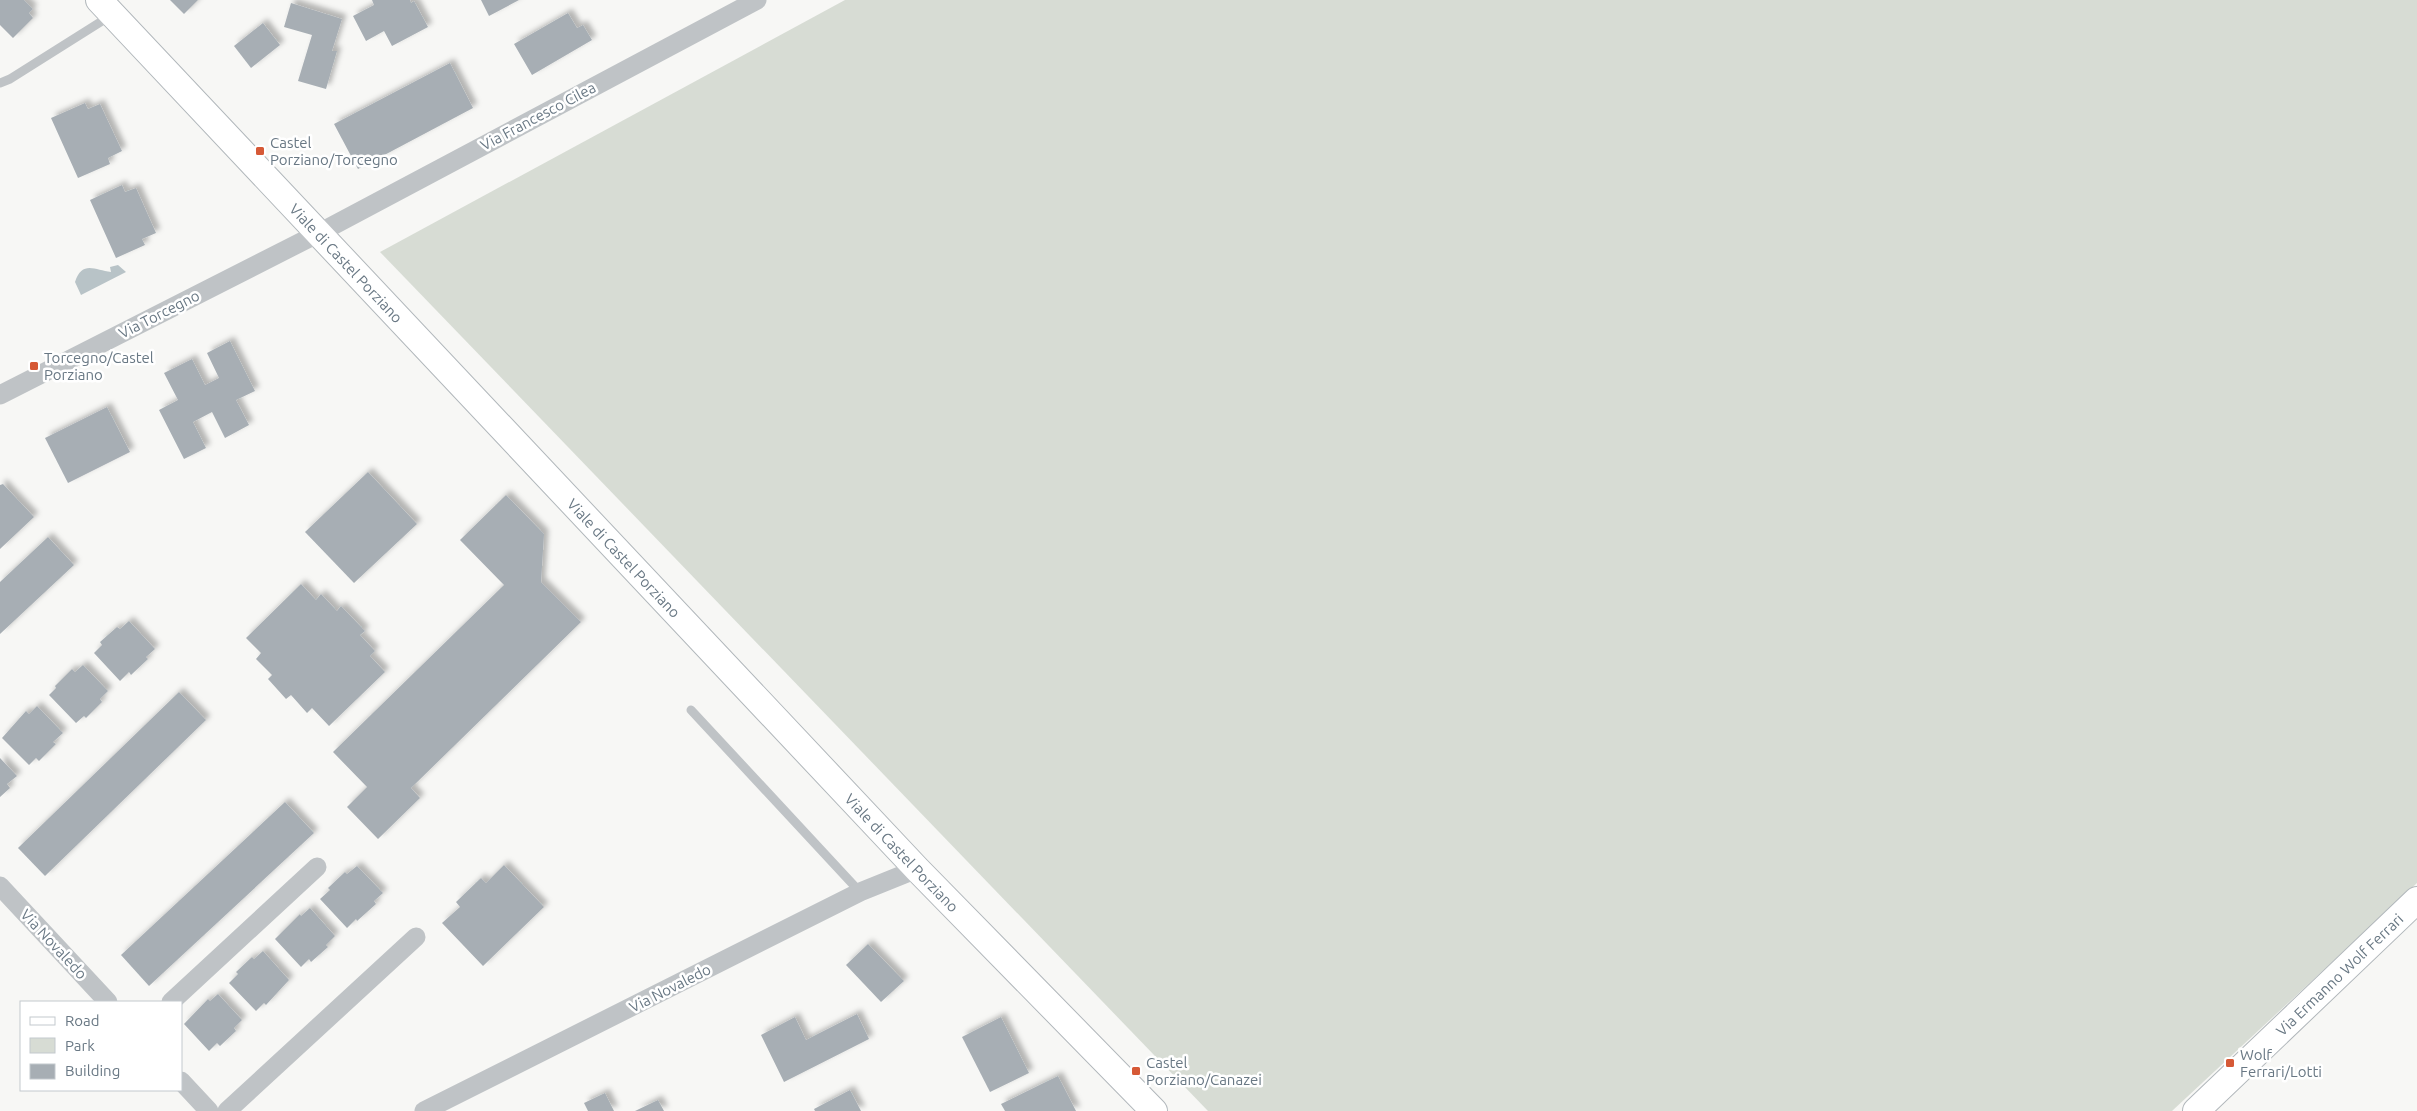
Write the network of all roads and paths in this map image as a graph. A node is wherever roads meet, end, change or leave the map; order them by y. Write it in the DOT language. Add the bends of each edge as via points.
graph roads {
  1 [pos="750,2"];
  2 [pos="106,7"];
  3 [pos="0,83"];
  4 [pos="319,233"];
  5 [pos="0,395"];
  6 [pos="692,710"];
  7 [pos="317,867"];
  8 [pos="917,869"];
  9 [pos="0,886"];
  10 [pos="860,892"];
  11 [pos="2417,900"];
  12 [pos="416,937"];
  13 [pos="107,1001"];
  14 [pos="172,1001"];
  15 [pos="182,1082"];
  16 [pos="209,1111"];
  17 [pos="227,1111"];
  18 [pos="424,1111"];
  19 [pos="1154,1111"];
  20 [pos="2196,1111"];
  1 -- 4 [label="street, Via Francesco Cilea"];
  2 -- 3 [label="lane" via="10,79"];
  2 -- 4 [label="street, Viale di Castel Porziano"];
  4 -- 5 [label="street, Via Torcegno"];
  4 -- 8 [label="street, Viale di Castel Porziano"];
  6 -- 10 [label="lane"];
  7 -- 14 [label="street"];
  8 -- 10 [label="street, Via Novaledo"];
  8 -- 19 [label="street, Viale di Castel Porziano"];
  9 -- 13 [label="street, Via Novaledo"];
  10 -- 18 [label="street, Via Novaledo"];
  11 -- 20 [label="street, Via Ermanno Wolf Ferrari"];
  12 -- 17 [label="street"];
  15 -- 16 [label="street"];
}
